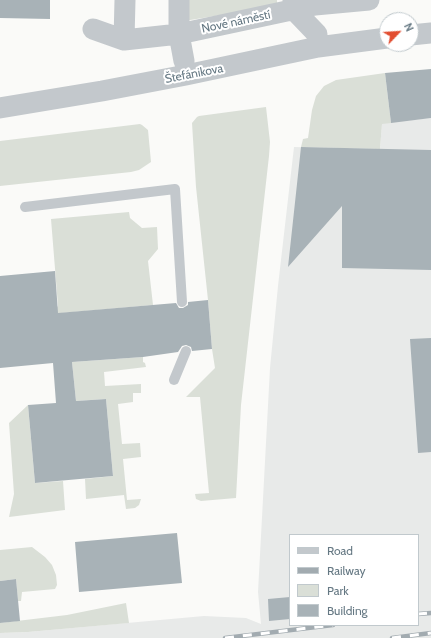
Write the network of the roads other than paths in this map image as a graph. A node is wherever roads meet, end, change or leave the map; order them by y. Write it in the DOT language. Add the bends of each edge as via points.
graph roads {
  1 [pos="125,0"];
  2 [pos="179,0"];
  3 [pos="369,0"];
  4 [pos="315,2"];
  5 [pos="293,5"];
  6 [pos="93,29"];
  7 [pos="431,33"];
  8 [pos="179,34"];
  9 [pos="419,34"];
  10 [pos="379,39"];
  11 [pos="124,40"];
  12 [pos="184,61"];
  13 [pos="0,108"];
  14 [pos="25,207"];
  15 [pos="182,302"];
  16 [pos="186,351"];
  17 [pos="174,380"];
  1 -- 11 [label="street"];
  2 -- 8 [label="street"];
  3 -- 4 [label="street, Nové náměstí"];
  4 -- 5 [label="street, Nové náměstí"];
  4 -- 5 [label="street" via="317,34"];
  5 -- 8 [label="street, Nové náměstí"];
  6 -- 11 [label="street, Nové náměstí"];
  7 -- 9 [label="street"];
  8 -- 11 [label="street, Nové náměstí"];
  8 -- 12 [label="street"];
  10 -- 13 [label="street, Štefánikova" via="318,47 133,86"];
  14 -- 15 [label="lane" via="175,189"];
  16 -- 17 [label="lane"];
}
